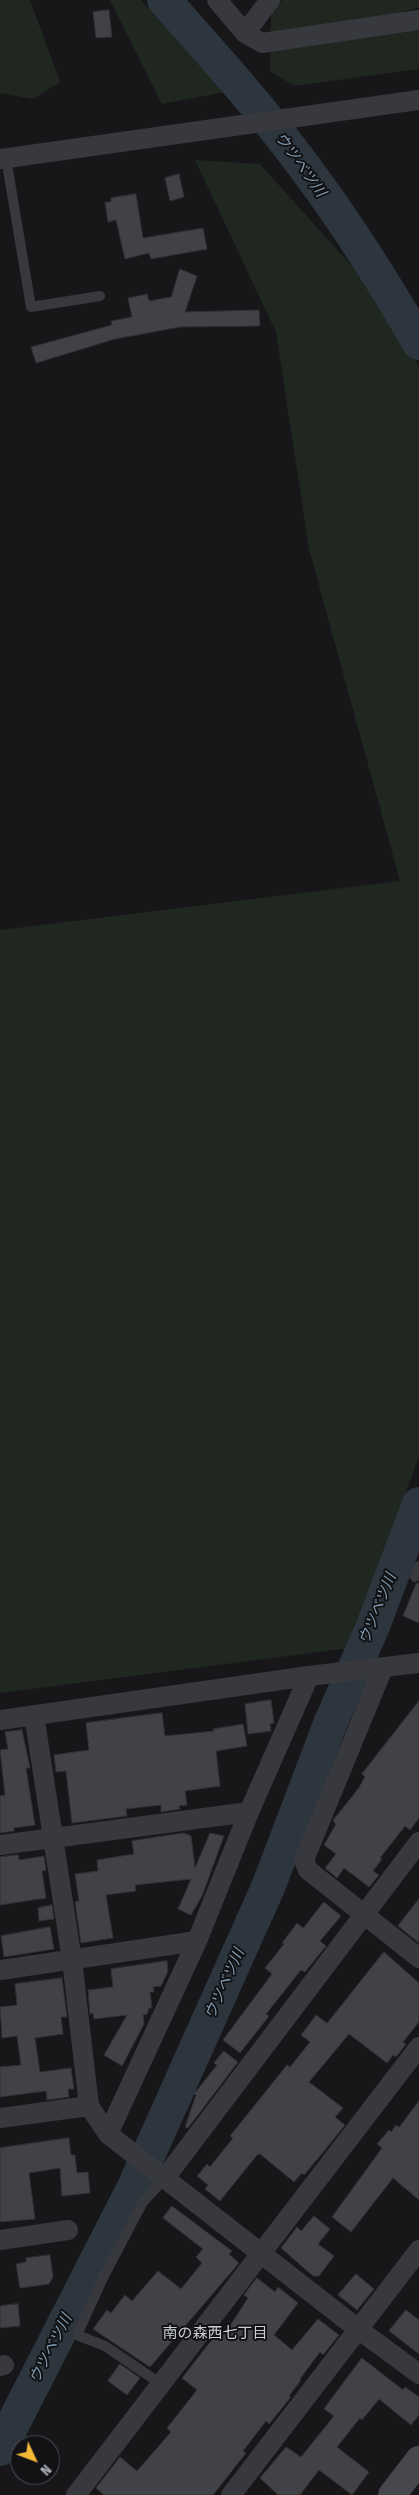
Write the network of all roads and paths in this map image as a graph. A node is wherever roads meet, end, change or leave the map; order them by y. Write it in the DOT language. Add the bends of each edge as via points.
graph roads {
  1 [pos="217,0"];
  2 [pos="270,0"];
  3 [pos="419,20"];
  4 [pos="245,33"];
  5 [pos="419,100"];
  6 [pos="3,159"];
  7 [pos="100,296"];
  8 [pos="419,1566"];
  9 [pos="415,1577"];
  10 [pos="419,1663"];
  11 [pos="378,1669"];
  12 [pos="309,1676"];
  13 [pos="34,1716"];
  14 [pos="0,1720"];
  15 [pos="249,1812"];
  16 [pos="52,1838"];
  17 [pos="419,1842"];
  18 [pos="0,1845"];
  19 [pos="364,1914"];
  20 [pos="197,1940"];
  21 [pos="419,1958"];
  22 [pos="72,1960"];
  23 [pos="0,1970"];
  24 [pos="419,2047"];
  25 [pos="89,2106"];
  26 [pos="0,2118"];
  27 [pos="115,2139"];
  28 [pos="160,2174"];
  29 [pos="68,2230"];
  30 [pos="0,2240"];
  31 [pos="419,2250"];
  32 [pos="259,2253"];
  33 [pos="358,2329"];
  34 [pos="419,2374"];
  35 [pos="161,2384"];
  36 [pos="419,2460"];
  37 [pos="76,2495"];
  38 [pos="232,2495"];
  39 [pos="392,2495"];
  1 -- 4 [label="street"];
  2 -- 4 [label="street"];
  3 -- 4 [label="street" via="262,43"];
  5 -- 6 [label="street"];
  6 -- 7 [label="lane" via="31,308"];
  8 -- 9 [label="lane"];
  10 -- 11 [label="street"];
  11 -- 12 [label="street"];
  11 -- 19 [label="street" via="304,1860 308,1870"];
  12 -- 13 [label="street"];
  12 -- 15 [label="street"];
  13 -- 14 [label="street"];
  13 -- 16 [label="street"];
  15 -- 16 [label="street"];
  15 -- 20 [label="street"];
  16 -- 18 [label="street"];
  16 -- 22 [label="street"];
  17 -- 19 [label="street"];
  19 -- 21 [label="street"];
  19 -- 28 [label="street"];
  20 -- 22 [label="street"];
  20 -- 27 [label="street"];
  22 -- 23 [label="street"];
  22 -- 25 [label="street"];
  24 -- 32 [label="street"];
  25 -- 26 [label="street"];
  25 -- 27 [label="street"];
  27 -- 28 [label="street"];
  28 -- 32 [label="street"];
  28 -- 35 [label="lane" via="138,2210 77,2335 105,2346"];
  29 -- 30 [label="street"];
  31 -- 33 [label="street"];
  32 -- 33 [label="street"];
  32 -- 35 [label="street"];
  33 -- 34 [label="street"];
  33 -- 38 [label="street"];
  35 -- 37 [label="street"];
  36 -- 39 [label="main road"];
}
